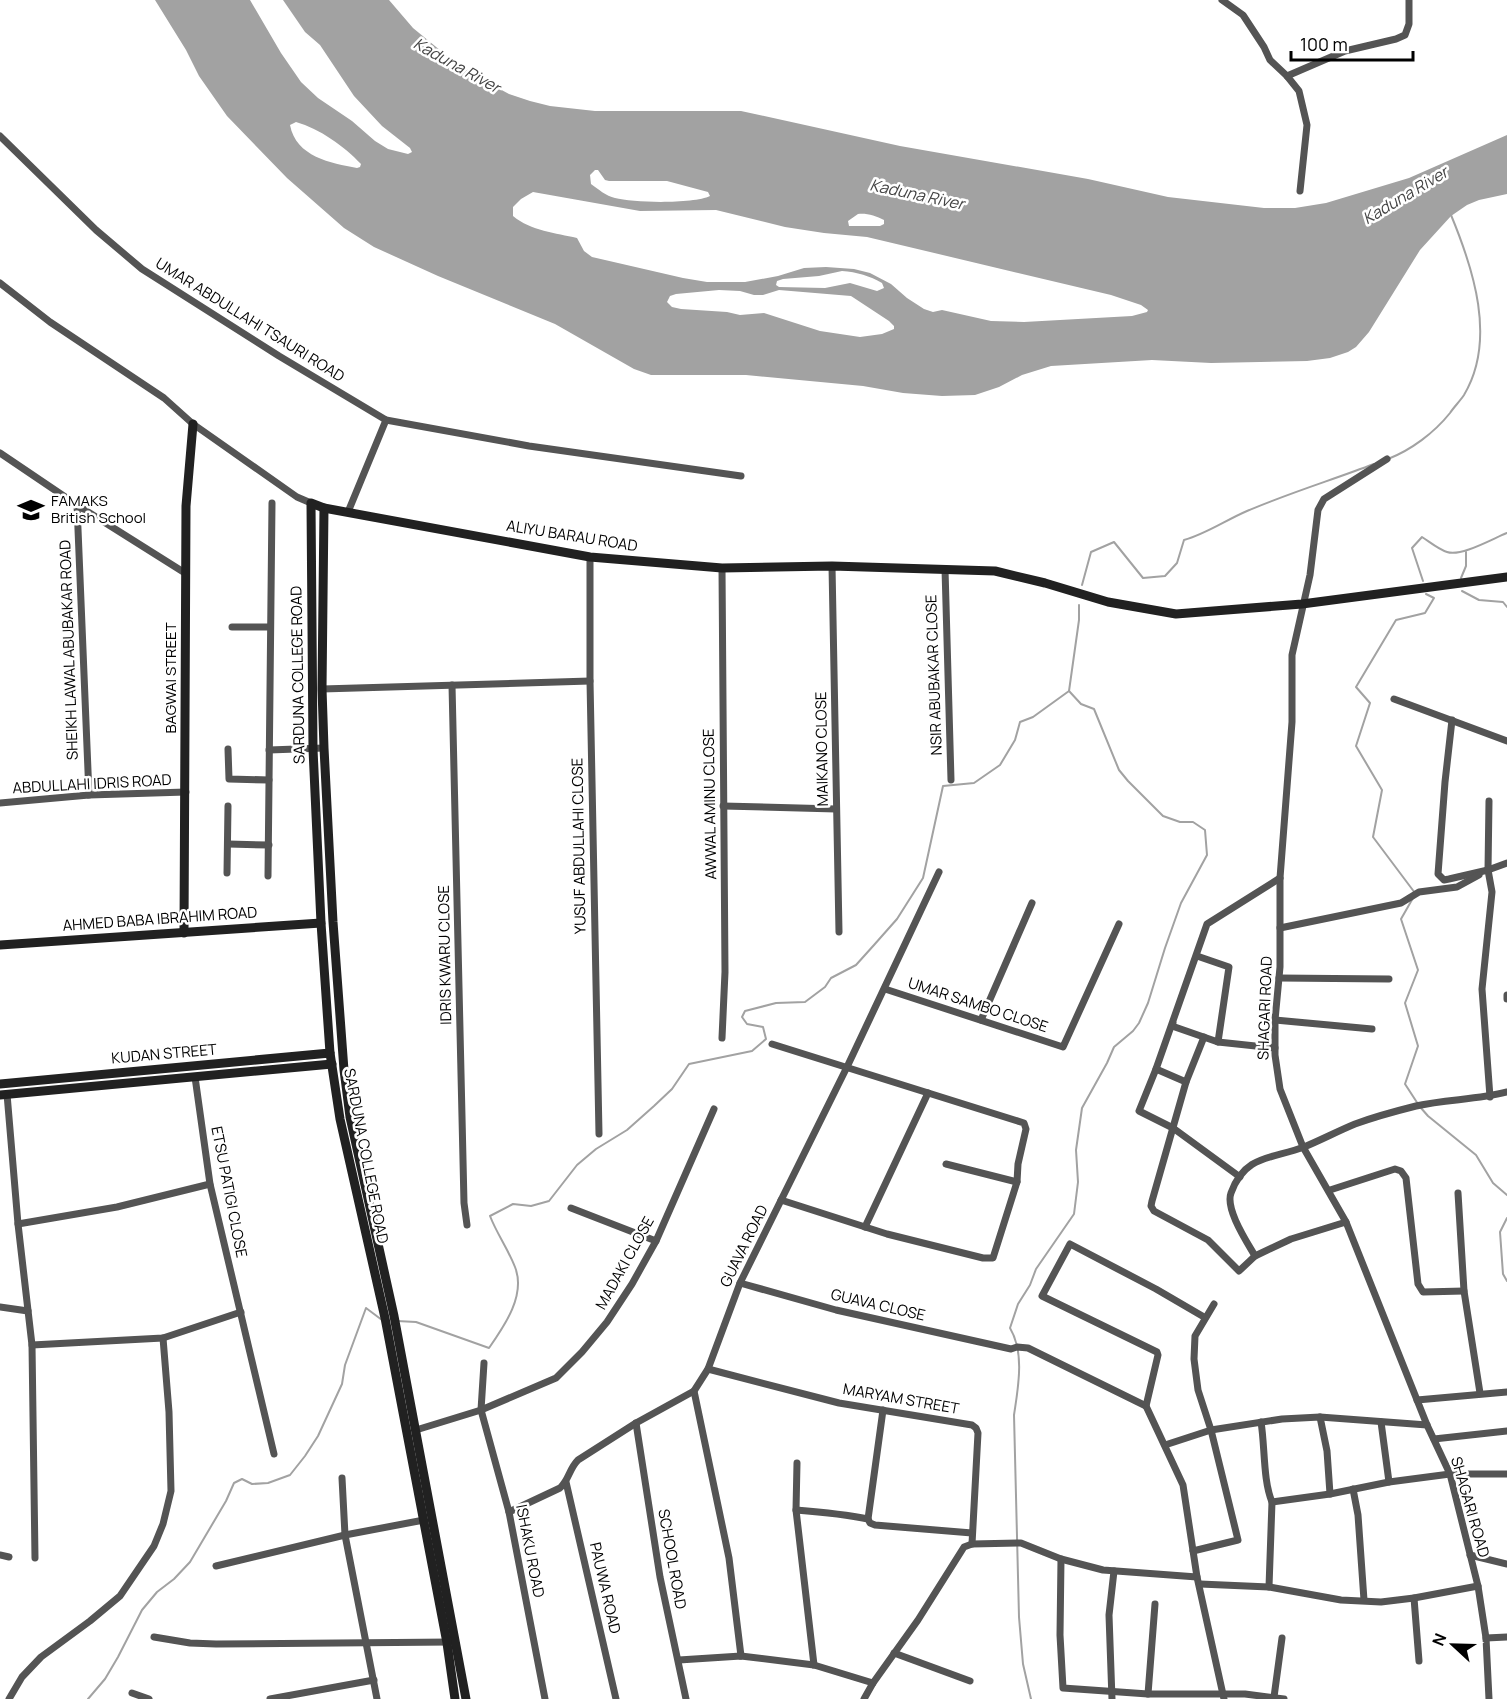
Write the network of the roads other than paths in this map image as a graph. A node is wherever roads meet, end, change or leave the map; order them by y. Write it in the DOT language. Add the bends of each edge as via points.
graph roads {
  1 [pos="1221,0"];
  2 [pos="1409,0"];
  3 [pos="1287,76"];
  4 [pos="0,136"];
  5 [pos="1300,191"];
  6 [pos="0,283"];
  7 [pos="386,420"];
  8 [pos="194,424"];
  9 [pos="0,453"];
  10 [pos="1387,459"];
  11 [pos="741,476"];
  12 [pos="272,503"];
  13 [pos="311,503"];
  14 [pos="77,505"];
  15 [pos="324,508"];
  16 [pos="348,512"];
  17 [pos="590,557"];
  18 [pos="832,566"];
  19 [pos="722,568"];
  20 [pos="945,569"];
  21 [pos="186,573"];
  22 [pos="1507,576"];
  23 [pos="1302,604"];
  24 [pos="232,627"];
  25 [pos="270,627"];
  26 [pos="590,681"];
  27 [pos="452,685"];
  28 [pos="322,689"];
  29 [pos="1394,699"];
  30 [pos="1452,720"];
  31 [pos="1507,741"];
  32 [pos="324,748"];
  33 [pos="228,749"];
  34 [pos="313,749"];
  35 [pos="269,750"];
  36 [pos="269,780"];
  37 [pos="951,780"];
  38 [pos="186,792"];
  39 [pos="88,795"];
  40 [pos="1489,801"];
  41 [pos="0,803"];
  42 [pos="228,806"];
  43 [pos="723,806"];
  44 [pos="836,809"];
  45 [pos="228,844"];
  46 [pos="269,845"];
  47 [pos="1507,863"];
  48 [pos="1488,870"];
  49 [pos="939,872"];
  50 [pos="227,873"];
  51 [pos="268,876"];
  52 [pos="1280,878"];
  53 [pos="1032,903"];
  54 [pos="321,923"];
  55 [pos="1119,924"];
  56 [pos="1280,928"];
  57 [pos="839,932"];
  58 [pos="184,933"];
  59 [pos="0,945"];
  60 [pos="1197,956"];
  61 [pos="1279,978"];
  62 [pos="1389,979"];
  63 [pos="885,989"];
  64 [pos="981,1020"];
  65 [pos="1275,1020"];
  66 [pos="1173,1023"];
  67 [pos="1372,1029"];
  68 [pos="1204,1037"];
  69 [pos="722,1038"];
  70 [pos="1218,1042"];
  71 [pos="772,1044"];
  72 [pos="1275,1048"];
  73 [pos="330,1053"];
  74 [pos="332,1064"];
  75 [pos="847,1067"];
  76 [pos="1156,1069"];
  77 [pos="195,1077"];
  78 [pos="1186,1082"];
  79 [pos="0,1084"];
  80 [pos="1507,1092"];
  81 [pos="928,1093"];
  82 [pos="3,1094"];
  83 [pos="1490,1097"];
  84 [pos="714,1109"];
  85 [pos="1173,1128"];
  86 [pos="599,1134"];
  87 [pos="1303,1147"];
  88 [pos="946,1164"];
  89 [pos="1240,1177"];
  90 [pos="1017,1182"];
  91 [pos="210,1184"];
  92 [pos="1330,1190"];
  93 [pos="1458,1193"];
  94 [pos="781,1200"];
  95 [pos="571,1208"];
  96 [pos="1346,1222"];
  97 [pos="18,1224"];
  98 [pos="467,1225"];
  99 [pos="865,1227"];
  100 [pos="656,1241"];
  101 [pos="1255,1256"];
  102 [pos="740,1283"];
  103 [pos="1464,1291"];
  104 [pos="1214,1304"];
  105 [pos="0,1307"];
  106 [pos="28,1311"];
  107 [pos="241,1311"];
  108 [pos="390,1317"];
  109 [pos="1204,1317"];
  110 [pos="392,1332"];
  111 [pos="163,1338"];
  112 [pos="32,1345"];
  113 [pos="484,1363"];
  114 [pos="708,1369"];
  115 [pos="694,1391"];
  116 [pos="1507,1392"];
  117 [pos="1480,1393"];
  118 [pos="1417,1400"];
  119 [pos="1146,1406"];
  120 [pos="481,1410"];
  121 [pos="883,1410"];
  122 [pos="1320,1417"];
  123 [pos="1261,1422"];
  124 [pos="1381,1422"];
  125 [pos="636,1423"];
  126 [pos="1427,1425"];
  127 [pos="416,1430"];
  128 [pos="1211,1430"];
  129 [pos="1507,1431"];
  130 [pos="1434,1439"];
  131 [pos="1165,1445"];
  132 [pos="274,1454"];
  133 [pos="797,1463"];
  134 [pos="1450,1474"];
  135 [pos="1507,1474"];
  136 [pos="342,1478"];
  137 [pos="566,1482"];
  138 [pos="1389,1482"];
  139 [pos="1353,1489"];
  140 [pos="1330,1494"];
  141 [pos="1272,1502"];
  142 [pos="796,1510"];
  143 [pos="509,1512"];
  144 [pos="868,1519"];
  145 [pos="424,1520"];
  146 [pos="972,1533"];
  147 [pos="345,1535"];
  148 [pos="972,1544"];
  149 [pos="1193,1551"];
  150 [pos="0,1555"];
  151 [pos="1470,1555"];
  152 [pos="9,1557"];
  153 [pos="35,1558"];
  154 [pos="1061,1559"];
  155 [pos="1507,1564"];
  156 [pos="216,1566"];
  157 [pos="1114,1571"];
  158 [pos="1199,1581"];
  159 [pos="1478,1586"];
  160 [pos="1269,1587"];
  161 [pos="1414,1598"];
  162 [pos="1364,1600"];
  163 [pos="1155,1604"];
  164 [pos="154,1637"];
  165 [pos="1507,1637"];
  166 [pos="1282,1638"];
  167 [pos="1486,1638"];
  168 [pos="452,1642"];
  169 [pos="366,1643"];
  170 [pos="894,1653"];
  171 [pos="741,1656"];
  172 [pos="679,1660"];
  173 [pos="1419,1661"];
  174 [pos="814,1665"];
  175 [pos="374,1680"];
  176 [pos="970,1681"];
  177 [pos="873,1683"];
  178 [pos="1111,1691"];
  179 [pos="132,1693"];
  180 [pos="1148,1694"];
  181 [pos="1166,1697"];
  182 [pos="1223,1697"];
  183 [pos="1274,1697"];
  184 [pos="9,1699"];
  185 [pos="149,1699"];
  186 [pos="270,1699"];
  187 [pos="377,1699"];
  188 [pos="455,1699"];
  189 [pos="466,1699"];
  190 [pos="545,1699"];
  191 [pos="616,1699"];
  192 [pos="686,1699"];
  193 [pos="864,1699"];
  194 [pos="1112,1699"];
  195 [pos="1284,1699"];
  196 [pos="1489,1699"];
  1 -- 3 [label="street" via="1243,15 1270,60"];
  2 -- 3 [label="street" via="1405,35 1345,51"];
  3 -- 5 [label="street" via="1299,91 1307,125"];
  4 -- 7 [label="street, UMAR ABDULLAHI TSAURI ROAD" via="142,269"];
  6 -- 8 [label="street" via="50,322 164,398"];
  7 -- 11 [label="street, UMAR ABDULLAHI TSAURI ROAD" via="529,446"];
  7 -- 16 [label="street"];
  8 -- 13 [label="street"];
  8 -- 21 [label="street, BAGWAI STREET" via="186,506"];
  9 -- 14 [label="street"];
  10 -- 23 [label="street, SHAGARI ROAD" via="1324,499 1318,510 1310,575"];
  12 -- 25 [label="street"];
  13 -- 15 [label="street, ALIYU BARAU ROAD"];
  13 -- 34 [label="street, SARDUNA COLLEGE ROAD"];
  14 -- 21 [label="street"];
  14 -- 39 [label="street, SHEIKH LAWAL ABUBAKAR ROAD"];
  15 -- 16 [label="street, ALIYU BARAU ROAD"];
  15 -- 28 [label="street, SARDUNA COLLEGE ROAD"];
  16 -- 17 [label="street, ALIYU BARAU ROAD"];
  17 -- 19 [label="street, ALIYU BARAU ROAD"];
  17 -- 26 [label="street, YUSUF ABDULLAHI CLOSE"];
  18 -- 19 [label="street, ALIYU BARAU ROAD"];
  18 -- 20 [label="street, ALIYU BARAU ROAD"];
  18 -- 44 [label="street, MAIKANO CLOSE"];
  19 -- 43 [label="street, AWWAL AMINU CLOSE"];
  20 -- 23 [label="street, ALIYU BARAU ROAD" via="995,571 1108,602 1176,614"];
  20 -- 37 [label="street, NSIR ABUBAKAR CLOSE"];
  21 -- 38 [label="street, BAGWAI STREET"];
  22 -- 23 [label="street, ALIYU BARAU ROAD"];
  23 -- 52 [label="street, SHAGARI ROAD" via="1292,655 1292,722"];
  24 -- 25 [label="street"];
  25 -- 35 [label="street"];
  26 -- 27 [label="street"];
  26 -- 86 [label="street, YUSUF ABDULLAHI CLOSE"];
  27 -- 28 [label="street"];
  27 -- 98 [label="street, IDRIS KWARU CLOSE"];
  28 -- 32 [label="street, SARDUNA COLLEGE ROAD"];
  29 -- 30 [label="street"];
  30 -- 31 [label="street"];
  30 -- 48 [label="street" via="1438,874 1444,880"];
  32 -- 34 [label="street"];
  32 -- 108 [label="street, SARDUNA COLLEGE ROAD" via="348,1105"];
  33 -- 36 [label="street" via="229,778"];
  34 -- 35 [label="street"];
  34 -- 54 [label="street, SARDUNA COLLEGE ROAD"];
  35 -- 36 [label="street"];
  36 -- 46 [label="street"];
  38 -- 39 [label="street, ABDULLAHI IDRIS ROAD"];
  38 -- 58 [label="street, BAGWAI STREET"];
  39 -- 41 [label="street, ABDULLAHI IDRIS ROAD"];
  40 -- 48 [label="street"];
  42 -- 45 [label="street"];
  43 -- 44 [label="street"];
  43 -- 69 [label="street, AWWAL AMINU CLOSE"];
  44 -- 57 [label="street, MAIKANO CLOSE"];
  45 -- 46 [label="street"];
  45 -- 50 [label="street"];
  46 -- 51 [label="street"];
  47 -- 48 [label="street"];
  48 -- 56 [label="street" via="1457,887 1418,893 1401,903"];
  48 -- 83 [label="street" via="1492,892 1482,989"];
  49 -- 63 [label="street, GUAVA ROAD"];
  52 -- 56 [label="street, SHAGARI ROAD"];
  52 -- 60 [label="street" via="1207,924"];
  53 -- 64 [label="street"];
  54 -- 58 [label="street, AHMED BABA IBRAHIM ROAD"];
  54 -- 73 [label="street, SARDUNA COLLEGE ROAD"];
  55 -- 64 [label="street, UMAR SAMBO CLOSE" via="1063,1047"];
  56 -- 61 [label="street, SHAGARI ROAD"];
  58 -- 59 [label="street, AHMED BABA IBRAHIM ROAD"];
  60 -- 66 [label="street"];
  60 -- 70 [label="street" via="1230,967"];
  61 -- 62 [label="street"];
  61 -- 65 [label="street, SHAGARI ROAD"];
  63 -- 64 [label="street, UMAR SAMBO CLOSE"];
  63 -- 75 [label="street, GUAVA ROAD"];
  65 -- 67 [label="street"];
  65 -- 72 [label="street, SHAGARI ROAD"];
  66 -- 68 [label="street" via="1172,1026"];
  66 -- 76 [label="street"];
  68 -- 70 [label="street"];
  68 -- 78 [label="street"];
  70 -- 72 [label="street"];
  71 -- 75 [label="street"];
  72 -- 87 [label="street, SHAGARI ROAD" via="1280,1089"];
  73 -- 74 [label="street, SARDUNA COLLEGE ROAD"];
  73 -- 79 [label="street, KUDAN STREET"];
  74 -- 77 [label="street"];
  74 -- 108 [label="street, SARDUNA COLLEGE ROAD" via="340,1119"];
  75 -- 81 [label="street"];
  75 -- 94 [label="street, GUAVA ROAD"];
  76 -- 78 [label="street"];
  76 -- 85 [label="street" via="1139,1111"];
  77 -- 82 [label="street"];
  77 -- 91 [label="street, ETSU PATIGI CLOSE"];
  78 -- 85 [label="street"];
  80 -- 83 [label="street"];
  81 -- 90 [label="street" via="1024,1123"];
  81 -- 99 [label="street"];
  82 -- 97 [label="street"];
  83 -- 87 [label="street" via="1413,1107 1356,1124"];
  84 -- 100 [label="street, MADAKI CLOSE"];
  85 -- 89 [label="street"];
  85 -- 101 [label="street" via="1151,1206 1154,1211 1208,1240 1239,1271"];
  87 -- 89 [label="street" via="1258,1159"];
  87 -- 92 [label="street, SHAGARI ROAD"];
  88 -- 90 [label="street"];
  89 -- 101 [label="street" via="1231,1193 1231,1206"];
  90 -- 99 [label="street" via="993,1258"];
  91 -- 97 [label="street" via="117,1207"];
  91 -- 107 [label="street, ETSU PATIGI CLOSE"];
  92 -- 96 [label="street, SHAGARI ROAD"];
  92 -- 103 [label="street" via="1395,1169 1401,1171 1406,1178 1418,1284 1423,1293"];
  93 -- 103 [label="street"];
  94 -- 99 [label="street"];
  94 -- 102 [label="street, GUAVA ROAD"];
  95 -- 100 [label="street"];
  96 -- 101 [label="street" via="1291,1239"];
  96 -- 118 [label="street, SHAGARI ROAD"];
  97 -- 106 [label="street"];
  100 -- 120 [label="street, MADAKI CLOSE" via="607,1322 556,1378"];
  102 -- 114 [label="street, GUAVA ROAD"];
  102 -- 119 [label="street, GUAVA CLOSE" via="836,1310 1011,1349 1028,1348"];
  103 -- 117 [label="street"];
  104 -- 109 [label="street"];
  105 -- 106 [label="street"];
  106 -- 112 [label="street"];
  107 -- 111 [label="street"];
  107 -- 132 [label="street, ETSU PATIGI CLOSE"];
  108 -- 110 [label="street, SARDUNA COLLEGE ROAD"];
  109 -- 119 [label="street" via="1070,1244 1042,1296 1157,1352"];
  109 -- 128 [label="street" via="1195,1336 1194,1359 1198,1390"];
  110 -- 127 [label="street, SARDUNA COLLEGE ROAD"];
  110 -- 145 [label="street, SARDUNA COLLEGE ROAD"];
  111 -- 112 [label="street"];
  111 -- 184 [label="street" via="171,1491 164,1524 120,1596 40,1658"];
  112 -- 153 [label="street"];
  113 -- 120 [label="street, ISHAKU ROAD"];
  114 -- 115 [label="street, GUAVA ROAD"];
  114 -- 121 [label="street, MARYAM STREET"];
  115 -- 125 [label="street"];
  115 -- 171 [label="street" via="729,1558"];
  116 -- 117 [label="street"];
  117 -- 118 [label="street"];
  118 -- 126 [label="street, SHAGARI ROAD"];
  119 -- 131 [label="street"];
  120 -- 127 [label="street, MADAKI CLOSE"];
  120 -- 143 [label="street, ISHAKU ROAD"];
  121 -- 144 [label="street"];
  121 -- 146 [label="street, MARYAM STREET" via="976,1428"];
  122 -- 123 [label="street"];
  122 -- 124 [label="street"];
  122 -- 140 [label="street"];
  123 -- 128 [label="street"];
  123 -- 141 [label="street" via="1267,1490"];
  124 -- 126 [label="street"];
  124 -- 138 [label="street"];
  125 -- 137 [label="street" via="578,1460"];
  125 -- 172 [label="street, SCHOOL ROAD" via="660,1577"];
  126 -- 130 [label="street, SHAGARI ROAD"];
  127 -- 168 [label="street, SARDUNA COLLEGE ROAD"];
  128 -- 131 [label="street"];
  128 -- 149 [label="street" via="1238,1540"];
  129 -- 130 [label="street"];
  130 -- 134 [label="street, SHAGARI ROAD"];
  131 -- 149 [label="street" via="1183,1485"];
  133 -- 142 [label="street"];
  134 -- 135 [label="street"];
  134 -- 138 [label="street"];
  134 -- 151 [label="street, SHAGARI ROAD"];
  136 -- 147 [label="street"];
  137 -- 143 [label="street"];
  137 -- 191 [label="street, PAUWA ROAD"];
  138 -- 139 [label="street"];
  139 -- 140 [label="street"];
  139 -- 162 [label="street"];
  140 -- 141 [label="street"];
  141 -- 160 [label="street"];
  142 -- 144 [label="street"];
  142 -- 174 [label="street"];
  143 -- 190 [label="street, ISHAKU ROAD"];
  144 -- 146 [label="street" via="875,1525"];
  145 -- 147 [label="street"];
  145 -- 168 [label="street, SARDUNA COLLEGE ROAD"];
  146 -- 148 [label="street, MARYAM STREET"];
  147 -- 156 [label="street"];
  147 -- 169 [label="street"];
  148 -- 154 [label="street" via="1017,1542"];
  148 -- 170 [label="street" via="964,1547"];
  149 -- 158 [label="street"];
  150 -- 152 [label="street"];
  151 -- 155 [label="street"];
  151 -- 159 [label="street, SHAGARI ROAD"];
  154 -- 157 [label="street"];
  154 -- 178 [label="street" via="1063,1688"];
  157 -- 158 [label="street"];
  157 -- 178 [label="street" via="1109,1615"];
  158 -- 160 [label="street"];
  158 -- 182 [label="street"];
  159 -- 161 [label="street"];
  159 -- 167 [label="street, SHAGARI ROAD"];
  160 -- 162 [label="street" via="1341,1600"];
  161 -- 162 [label="street"];
  161 -- 173 [label="street"];
  163 -- 180 [label="street"];
  164 -- 169 [label="street" via="199,1643"];
  165 -- 167 [label="street"];
  166 -- 183 [label="street"];
  167 -- 196 [label="street, SHAGARI ROAD"];
  168 -- 169 [label="street"];
  168 -- 188 [label="street, SARDUNA COLLEGE ROAD"];
  168 -- 189 [label="street, SARDUNA COLLEGE ROAD"];
  169 -- 175 [label="street"];
  170 -- 176 [label="street"];
  170 -- 177 [label="street"];
  171 -- 172 [label="street"];
  171 -- 174 [label="street"];
  172 -- 192 [label="street, SCHOOL ROAD"];
  174 -- 177 [label="street"];
  175 -- 186 [label="street"];
  175 -- 187 [label="street"];
  177 -- 193 [label="street"];
  178 -- 180 [label="street"];
  178 -- 194 [label="street"];
  179 -- 185 [label="street"];
  180 -- 181 [label="street"];
  181 -- 182 [label="street"];
  182 -- 183 [label="street"];
  183 -- 195 [label="street"];
}
